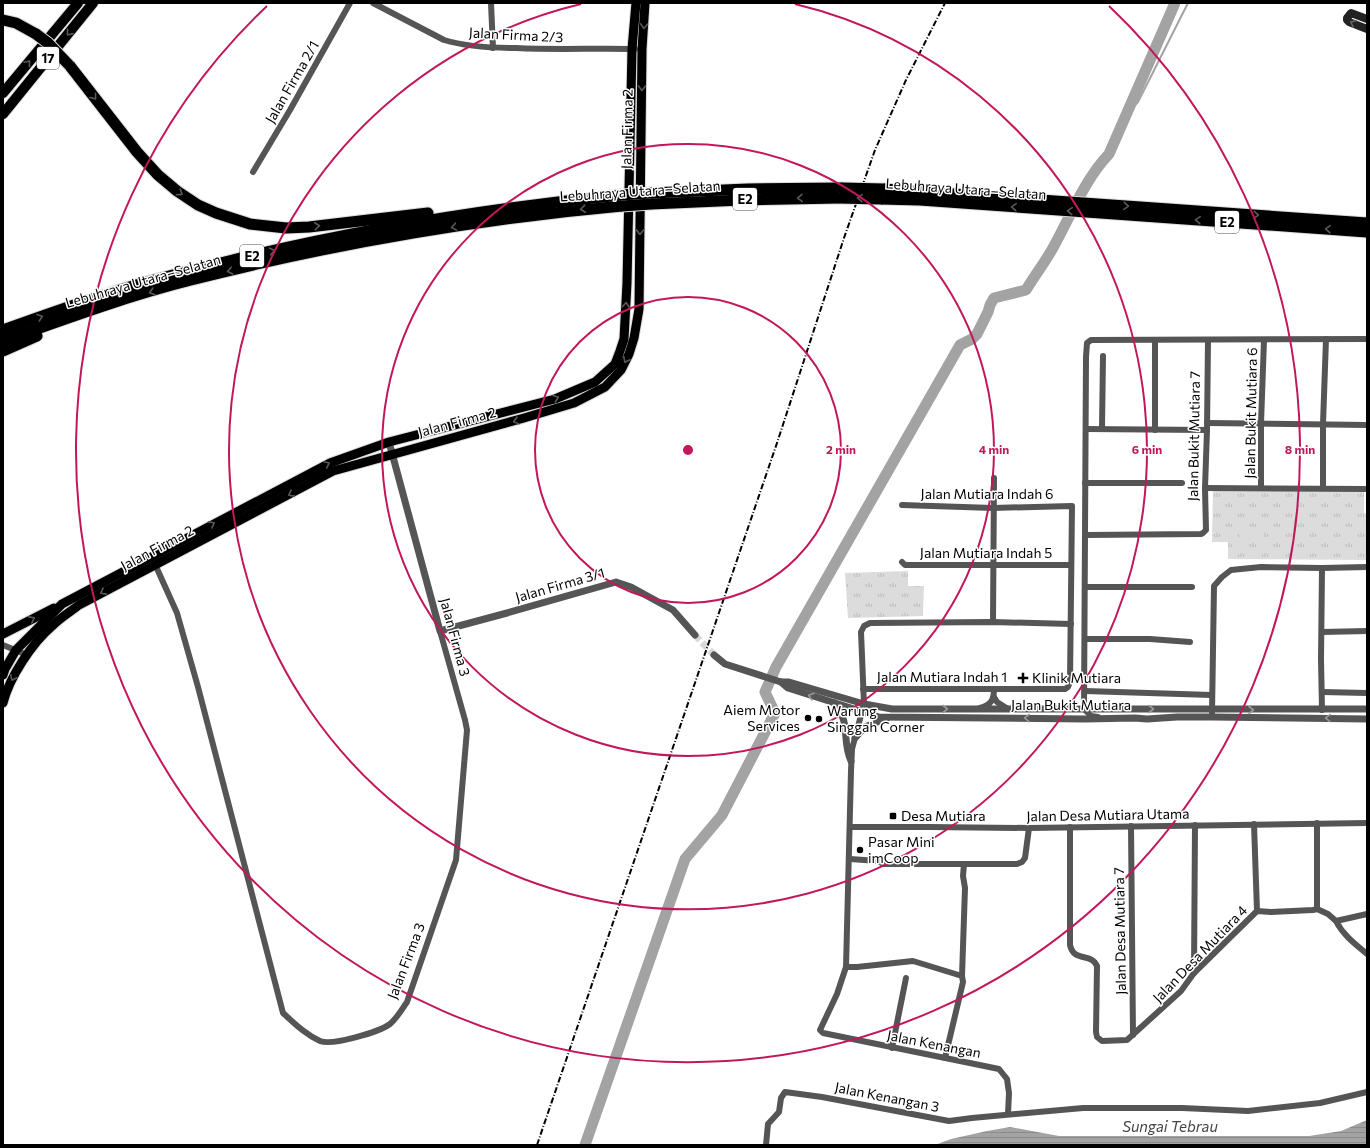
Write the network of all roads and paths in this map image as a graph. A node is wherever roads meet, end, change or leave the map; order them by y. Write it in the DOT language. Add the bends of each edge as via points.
graph roads {
  1 [pos="78,3"];
  2 [pos="93,3"];
  3 [pos="350,3"];
  4 [pos="373,3"];
  5 [pos="491,3"];
  6 [pos="636,3"];
  7 [pos="645,3"];
  8 [pos="3,20"];
  9 [pos="1367,20"];
  10 [pos="1367,29"];
  11 [pos="493,48"];
  12 [pos="632,49"];
  13 [pos="642,49"];
  14 [pos="3,93"];
  15 [pos="3,114"];
  16 [pos="253,172"];
  17 [pos="621,200"];
  18 [pos="1087,207"];
  19 [pos="507,208"];
  20 [pos="1367,223"];
  21 [pos="1367,232"];
  22 [pos="64,319"];
  23 [pos="3,330"];
  24 [pos="1326,339"];
  25 [pos="1367,339"];
  26 [pos="1155,340"];
  27 [pos="1208,340"];
  28 [pos="1264,340"];
  29 [pos="3,341"];
  30 [pos="3,350"];
  31 [pos="1103,356"];
  32 [pos="1261,423"];
  33 [pos="1323,424"];
  34 [pos="1367,425"];
  35 [pos="1207,426"];
  36 [pos="1102,428"];
  37 [pos="1086,429"];
  38 [pos="1155,430"];
  39 [pos="389,442"];
  40 [pos="392,454"];
  41 [pos="994,478"];
  42 [pos="1085,483"];
  43 [pos="1182,484"];
  44 [pos="1205,488"];
  45 [pos="1262,488"];
  46 [pos="1323,488"];
  47 [pos="1367,489"];
  48 [pos="902,505"];
  49 [pos="994,508"];
  50 [pos="1086,535"];
  51 [pos="153,561"];
  52 [pos="902,562"];
  53 [pos="993,564"];
  54 [pos="1071,565"];
  55 [pos="1322,568"];
  56 [pos="1367,568"];
  57 [pos="1084,587"];
  58 [pos="1192,587"];
  59 [pos="62,604"];
  60 [pos="993,622"];
  61 [pos="1071,624"];
  62 [pos="440,631"];
  63 [pos="1367,631"];
  64 [pos="1322,632"];
  65 [pos="3,634"];
  66 [pos="695,635"];
  67 [pos="1085,639"];
  68 [pos="1190,642"];
  69 [pos="3,645"];
  70 [pos="16,650"];
  71 [pos="27,655"];
  72 [pos="714,655"];
  73 [pos="3,675"];
  74 [pos="781,682"];
  75 [pos="863,689"];
  76 [pos="994,689"];
  77 [pos="1085,692"];
  78 [pos="1322,692"];
  79 [pos="1367,693"];
  80 [pos="1212,695"];
  81 [pos="994,697"];
  82 [pos="3,703"];
  83 [pos="834,703"];
  84 [pos="863,708"];
  85 [pos="976,709"];
  86 [pos="1084,709"];
  87 [pos="1011,710"];
  88 [pos="1212,710"];
  89 [pos="1322,710"];
  90 [pos="1365,710"];
  91 [pos="888,717"];
  92 [pos="1212,717"];
  93 [pos="1066,718"];
  94 [pos="1102,718"];
  95 [pos="1367,719"];
  96 [pos="855,738"];
  97 [pos="851,761"];
  98 [pos="1317,823"];
  99 [pos="1367,823"];
  100 [pos="1254,824"];
  101 [pos="1195,825"];
  102 [pos="1131,826"];
  103 [pos="1070,827"];
  104 [pos="850,828"];
  105 [pos="1029,828"];
  106 [pos="850,859"];
  107 [pos="964,864"];
  108 [pos="1317,909"];
  109 [pos="1257,911"];
  110 [pos="1367,914"];
  111 [pos="1336,921"];
  112 [pos="1367,954"];
  113 [pos="846,967"];
  114 [pos="1194,973"];
  115 [pos="962,976"];
  116 [pos="906,978"];
  117 [pos="1134,1035"];
  118 [pos="892,1048"];
  119 [pos="945,1058"];
  120 [pos="1367,1092"];
  121 [pos="1008,1114"];
  122 [pos="766,1145"];
  14 -- 1 [label="highway, 17, one-way"];
  2 -- 15 [label="highway, 17, one-way"];
  3 -- 16 [label="street, Jalan Firma 2/1"];
  4 -- 11 [label="street, Jalan Firma 2/3" via="444,40"];
  5 -- 11 [label="street"];
  6 -- 12 [label="main road, Jalan Firma 2"];
  7 -- 13 [label="main road, Jalan Firma 2, one-way"];
  8 -- 19 [label="highway, one-way, bridge" via="16,23 36,34 58,53 158,175 177,192 216,213 250,224 286,228 386,219 492,204"];
  10 -- 9 [label="main road, one-way" via="1349,22 1347,18 1351,13"];
  11 -- 12 [label="street, Jalan Firma 2/3"];
  12 -- 13 [label="street, Jalan Firma 2/3"];
  39 -- 12 [label="main road, Jalan Firma 2, one-way" via="555,399 595,382 615,364 624,339"];
  13 -- 40 [label="main road, Jalan Firma 2, one-way" via="638,309 634,338 621,370 605,387 574,403"];
  17 -- 18 [label="highway, Lebuhraya Utara–Selatan / E2, bridge" via="742,200 841,193"];
  17 -- 19 [label="highway, Lebuhraya Utara–Selatan / E2" via="564,200"];
  17 -- 22 [label="highway, Lebuhraya Utara–Selatan / E2, one-way" via="580,209 477,223 337,247 189,280"];
  18 -- 20 [label="highway, Lebuhraya Utara–Selatan / E2, one-way"];
  21 -- 18 [label="highway, Lebuhraya Utara–Selatan / E2, one-way"];
  23 -- 19 [label="highway, Lebuhraya Utara–Selatan / E2, one-way" via="120,290 260,254 332,238"];
  22 -- 29 [label="highway, Lebuhraya Utara–Selatan / E2"];
  22 -- 30 [label="highway" via="58,328"];
  24 -- 25 [label="street"];
  24 -- 28 [label="street"];
  24 -- 33 [label="street"];
  26 -- 27 [label="street"];
  26 -- 37 [label="street" via="1091,340 1087,343"];
  26 -- 38 [label="street"];
  27 -- 28 [label="street"];
  27 -- 35 [label="street, Jalan Bukit Mutiara 7"];
  28 -- 32 [label="street, Jalan Bukit Mutiara 6"];
  31 -- 36 [label="street"];
  32 -- 33 [label="street"];
  32 -- 35 [label="street"];
  32 -- 45 [label="street, Jalan Bukit Mutiara 6"];
  33 -- 34 [label="street"];
  33 -- 46 [label="street"];
  35 -- 38 [label="street"];
  35 -- 44 [label="street, Jalan Bukit Mutiara 7"];
  36 -- 37 [label="street"];
  36 -- 38 [label="street"];
  37 -- 42 [label="street"];
  39 -- 40 [label="street, Jalan Firma 3"];
  51 -- 39 [label="main road, Jalan Firma 2, one-way" via="330,463"];
  40 -- 51 [label="main road, Jalan Firma 2, one-way" via="333,471"];
  40 -- 62 [label="street, Jalan Firma 3"];
  41 -- 49 [label="street"];
  42 -- 43 [label="street"];
  42 -- 50 [label="street"];
  44 -- 45 [label="street"];
  44 -- 50 [label="street, Jalan Bukit Mutiara 7" via="1206,530 1201,534"];
  45 -- 46 [label="street"];
  46 -- 47 [label="street"];
  48 -- 49 [label="street, Jalan Mutiara Indah 6"];
  49 -- 53 [label="street"];
  49 -- 54 [label="street, Jalan Mutiara Indah 6" via="1072,506"];
  50 -- 57 [label="street"];
  51 -- 59 [label="main road, Jalan Firma 2"];
  51 -- 62 [label="street, Jalan Firma 3" via="181,626 284,1013 301,1030 321,1042 363,1036 389,1024 399,1014 407,1002 456,860 467,730"];
  51 -- 71 [label="main road, Jalan Firma 2, one-way" via="51,626"];
  52 -- 53 [label="street, Jalan Mutiara Indah 5" via="905,565"];
  53 -- 54 [label="street, Jalan Mutiara Indah 5"];
  53 -- 60 [label="street"];
  54 -- 61 [label="street"];
  55 -- 56 [label="street"];
  55 -- 64 [label="street"];
  55 -- 80 [label="street" via="1261,567 1231,570 1214,586"];
  57 -- 58 [label="street"];
  57 -- 67 [label="street"];
  65 -- 59 [label="main road, one-way"];
  59 -- 70 [label="main road, Jalan Firma 2"];
  60 -- 61 [label="street"];
  60 -- 75 [label="street" via="870,623 864,626 861,632"];
  61 -- 76 [label="street, Jalan Mutiara Indah 1" via="1068,687"];
  62 -- 66 [label="street, Jalan Firma 3/1" via="616,582 631,586 673,610"];
  63 -- 64 [label="street"];
  64 -- 78 [label="street"];
  67 -- 68 [label="street"];
  67 -- 77 [label="street"];
  69 -- 70 [label="street"];
  70 -- 71 [label="street"];
  70 -- 73 [label="main road, Jalan Firma 2"];
  71 -- 82 [label="main road, Jalan Firma 2, one-way" via="14,676"];
  72 -- 74 [label="street" via="725,664"];
  83 -- 74 [label="street, Jalan Bukit Mutiara, one-way" via="788,688"];
  74 -- 84 [label="street" via="789,682"];
  75 -- 76 [label="street, Jalan Mutiara Indah 1"];
  75 -- 84 [label="street"];
  76 -- 81 [label="street"];
  77 -- 80 [label="street"];
  77 -- 86 [label="street"];
  78 -- 79 [label="street"];
  78 -- 89 [label="street"];
  80 -- 88 [label="street"];
  81 -- 85 [label="street" via="987,706"];
  81 -- 87 [label="street" via="1001,706"];
  83 -- 84 [label="street, Jalan Bukit Mutiara"];
  83 -- 97 [label="street" via="844,718 847,751"];
  84 -- 85 [label="street, Jalan Bukit Mutiara, one-way"];
  84 -- 91 [label="street, Jalan Bukit Mutiara" via="879,717"];
  84 -- 96 [label="street"];
  85 -- 87 [label="street, Jalan Bukit Mutiara"];
  86 -- 87 [label="street, Jalan Bukit Mutiara"];
  86 -- 88 [label="street, Jalan Bukit Mutiara, one-way"];
  86 -- 93 [label="street" via="1075,716"];
  86 -- 94 [label="street" via="1091,716"];
  88 -- 89 [label="street, Jalan Bukit Mutiara, one-way"];
  88 -- 92 [label="street"];
  89 -- 90 [label="street, Jalan Bukit Mutiara"];
  93 -- 91 [label="street, Jalan Bukit Mutiara, one-way"];
  91 -- 96 [label="street" via="865,728"];
  92 -- 94 [label="street, Jalan Bukit Mutiara"];
  95 -- 92 [label="street, Jalan Bukit Mutiara, one-way"];
  93 -- 94 [label="street, Jalan Bukit Mutiara"];
  96 -- 97 [label="street"];
  97 -- 104 [label="street"];
  98 -- 99 [label="street, Jalan Desa Mutiara Utama"];
  98 -- 100 [label="street, Jalan Desa Mutiara Utama"];
  98 -- 108 [label="street"];
  100 -- 101 [label="street, Jalan Desa Mutiara Utama"];
  100 -- 109 [label="street"];
  101 -- 102 [label="street, Jalan Desa Mutiara Utama"];
  101 -- 114 [label="street"];
  102 -- 103 [label="street, Jalan Desa Mutiara Utama"];
  102 -- 117 [label="street, Jalan Desa Mutiara 7"];
  103 -- 105 [label="street, Jalan Desa Mutiara Utama"];
  103 -- 117 [label="street, Jalan Desa Mutiara 4" via="1070,945 1071,951 1077,956 1095,961 1097,966 1097,1038 1102,1041 1127,1040"];
  104 -- 105 [label="street, Jalan Desa Mutiara Utama"];
  104 -- 106 [label="street"];
  105 -- 107 [label="street" via="1025,858 1022,862"];
  106 -- 107 [label="street" via="878,861 883,864"];
  106 -- 113 [label="street"];
  107 -- 115 [label="street"];
  108 -- 109 [label="street, Jalan Desa Mutiara 4"];
  108 -- 111 [label="street"];
  109 -- 114 [label="street, Jalan Desa Mutiara 4"];
  110 -- 111 [label="street"];
  111 -- 112 [label="street" via="1339,928"];
  113 -- 115 [label="street" via="913,961"];
  113 -- 118 [label="street, Jalan Kenangan" via="820,1030 823,1034"];
  114 -- 117 [label="street, Jalan Desa Mutiara 4" via="1181,991"];
  115 -- 119 [label="street" via="963,982"];
  116 -- 118 [label="street"];
  118 -- 119 [label="street, Jalan Kenangan"];
  119 -- 121 [label="street, Jalan Kenangan" via="999,1069 1007,1079"];
  120 -- 121 [label="street" via="1320,1103 1248,1110 1083,1108"];
  121 -- 122 [label="street, Jalan Kenangan 3" via="948,1121 787,1092 783,1094 777,1114 768,1124"];
}
